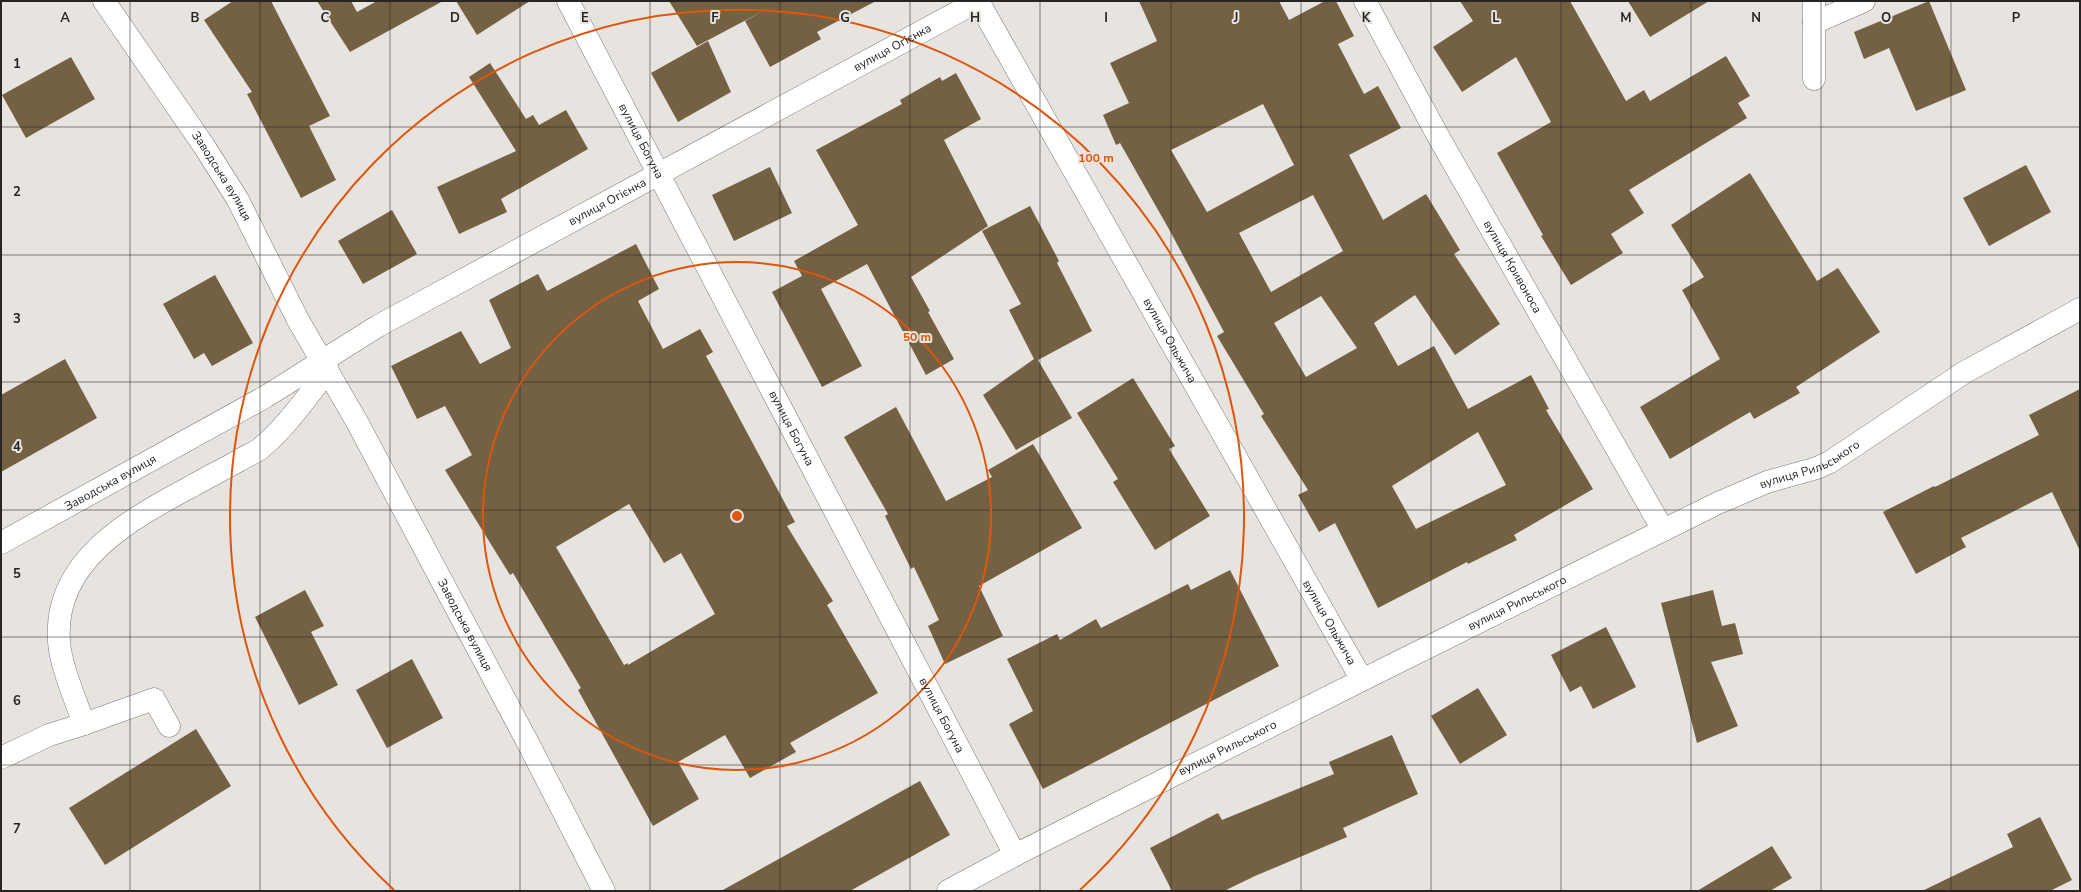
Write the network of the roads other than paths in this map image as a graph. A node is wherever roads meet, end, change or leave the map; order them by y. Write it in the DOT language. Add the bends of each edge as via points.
graph roads {
  1 [pos="104,1"];
  2 [pos="568,1"];
  3 [pos="978,1"];
  4 [pos="1365,1"];
  5 [pos="1814,1"];
  6 [pos="1864,1"];
  7 [pos="1814,23"];
  8 [pos="1814,79"];
  9 [pos="658,174"];
  10 [pos="2080,309"];
  11 [pos="326,365"];
  12 [pos="1663,530"];
  13 [pos="1,543"];
  14 [pos="1362,680"];
  15 [pos="84,724"];
  16 [pos="169,726"];
  17 [pos="1,758"];
  18 [pos="1015,855"];
  19 [pos="604,891"];
  20 [pos="948,891"];
  1 -- 11 [label="street, Заводська вулиця" via="223,174 248,218 298,320"];
  2 -- 9 [label="street, вулиця Богуна"];
  3 -- 9 [label="street, вулиця Огієнка"];
  3 -- 14 [label="street, вулиця Ольжича"];
  4 -- 12 [label="street, вулиця Кривоноса" via="1456,168"];
  5 -- 7 [label="street"];
  6 -- 7 [label="street"];
  7 -- 8 [label="street"];
  9 -- 11 [label="street, вулиця Огієнка" via="378,326"];
  9 -- 18 [label="street, вулиця Богуна"];
  10 -- 12 [label="street, вулиця Рильського" via="1965,372 1830,462 1744,491"];
  11 -- 13 [label="street, Заводська вулиця"];
  11 -- 15 [label="street" via="293,415 260,448 116,530 83,562 72,578 64,596 59,618 58,642"];
  11 -- 19 [label="street, Заводська вулиця"];
  12 -- 14 [label="street, вулиця Рильського"];
  14 -- 18 [label="street, вулиця Рильського"];
  15 -- 16 [label="street" via="154,699"];
  15 -- 17 [label="street" via="49,736"];
  18 -- 20 [label="street, вулиця Рильського"];
}
